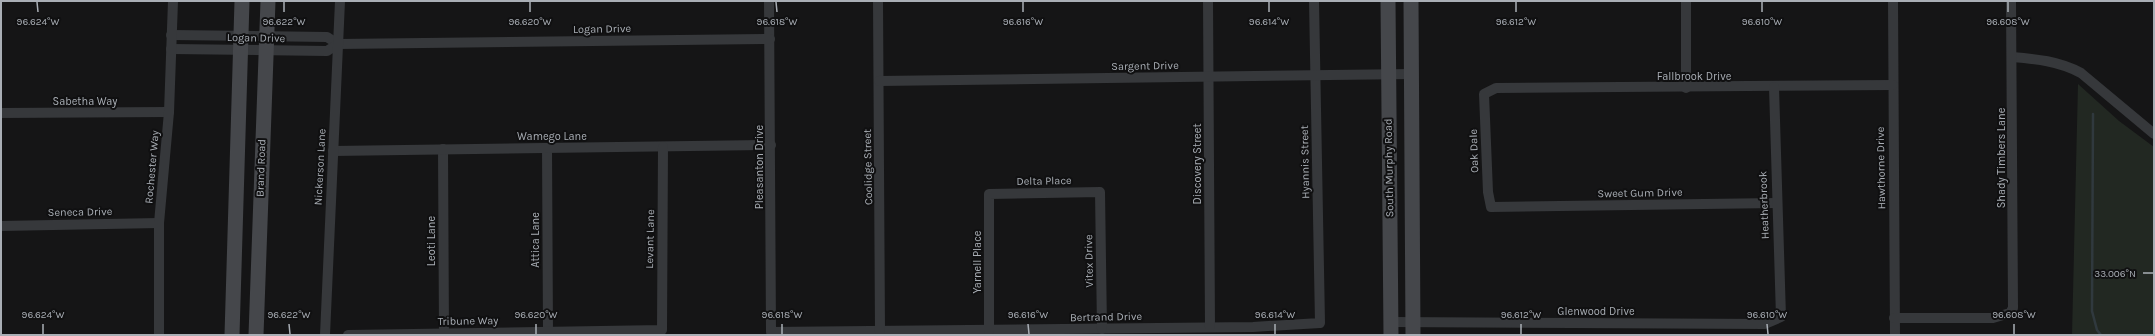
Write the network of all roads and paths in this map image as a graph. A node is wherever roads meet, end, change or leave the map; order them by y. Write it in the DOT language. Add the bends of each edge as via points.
graph roads {
  1 [pos="173,1"];
  2 [pos="242,1"];
  3 [pos="268,1"];
  4 [pos="340,1"];
  5 [pos="769,1"];
  6 [pos="878,1"];
  7 [pos="1208,1"];
  8 [pos="1314,1"];
  9 [pos="1388,1"];
  10 [pos="1412,1"];
  11 [pos="1686,1"];
  12 [pos="1893,1"];
  13 [pos="2011,1"];
  14 [pos="171,35"];
  15 [pos="770,39"];
  16 [pos="241,44"];
  17 [pos="265,44"];
  18 [pos="338,44"];
  19 [pos="171,49"];
  20 [pos="2012,57"];
  21 [pos="1388,74"];
  22 [pos="1412,74"];
  23 [pos="1315,75"];
  24 [pos="1208,77"];
  25 [pos="879,81"];
  26 [pos="1893,85"];
  27 [pos="1774,87"];
  28 [pos="1496,88"];
  29 [pos="1686,88"];
  30 [pos="169,112"];
  31 [pos="1,113"];
  32 [pos="2154,134"];
  33 [pos="771,145"];
  34 [pos="663,147"];
  35 [pos="547,148"];
  36 [pos="443,149"];
  37 [pos="332,151"];
  38 [pos="1100,192"];
  39 [pos="989,194"];
  40 [pos="1776,203"];
  41 [pos="1504,208"];
  42 [pos="159,223"];
  43 [pos="1,226"];
  44 [pos="1776,318"];
  45 [pos="1894,318"];
  46 [pos="1320,324"];
  47 [pos="1210,327"];
  48 [pos="1391,328"];
  49 [pos="1102,329"];
  50 [pos="1413,329"];
  51 [pos="662,330"];
  52 [pos="548,331"];
  53 [pos="989,331"];
  54 [pos="771,332"];
  55 [pos="880,332"];
  56 [pos="444,334"];
  57 [pos="159,335"];
  58 [pos="232,335"];
  59 [pos="256,335"];
  60 [pos="325,335"];
  61 [pos="348,335"];
  62 [pos="1895,335"];
  1 -- 14 [label="street, Rochester Way"];
  2 -- 16 [label="main road"];
  3 -- 17 [label="main road, Brand Road"];
  4 -- 18 [label="street, Nickerson Lane"];
  5 -- 15 [label="street, Pleasanton Drive"];
  6 -- 25 [label="street, Coolidge Street"];
  7 -- 24 [label="street, Discovery Street"];
  8 -- 23 [label="street, Hyannis Street"];
  9 -- 21 [label="main road, South Murphy Road"];
  10 -- 22 [label="main road, South Murphy Road"];
  11 -- 29 [label="street"];
  12 -- 26 [label="street, Hawthorne Drive"];
  13 -- 20 [label="street, Shady Timbers Lane"];
  14 -- 16 [label="street, Logan Drive"];
  14 -- 19 [label="street, Rochester Way"];
  15 -- 18 [label="street, Logan Drive"];
  15 -- 33 [label="street, Pleasanton Drive"];
  16 -- 17 [label="street, Logan Drive"];
  16 -- 19 [label="street, Logan Drive"];
  16 -- 58 [label="main road"];
  17 -- 18 [label="street, Logan Drive" via="327,51"];
  17 -- 59 [label="main road, Brand Road"];
  18 -- 37 [label="street, Nickerson Lane"];
  19 -- 30 [label="street, Rochester Way"];
  20 -- 32 [label="street" via="2045,60 2076,70"];
  20 -- 45 [label="street, Shady Timbers Lane" via="2014,299 2010,313 1993,318"];
  21 -- 22 [label="street, Sargent Drive"];
  21 -- 23 [label="street, Sargent Drive"];
  21 -- 48 [label="main road, South Murphy Road"];
  22 -- 50 [label="main road, South Murphy Road"];
  23 -- 24 [label="street, Sargent Drive"];
  23 -- 46 [label="street, Hyannis Street"];
  24 -- 25 [label="street, Sargent Drive"];
  24 -- 47 [label="street, Discovery Street"];
  25 -- 55 [label="street, Coolidge Street"];
  26 -- 27 [label="street, Fallbrook Drive"];
  26 -- 45 [label="street, Hawthorne Drive"];
  27 -- 29 [label="street, Fallbrook Drive"];
  27 -- 40 [label="street, Heatherbrook"];
  28 -- 29 [label="street, Fallbrook Drive"];
  28 -- 41 [label="street, Oak Dale" via="1484,94 1488,192 1491,207"];
  30 -- 31 [label="street, Sabetha Way"];
  30 -- 42 [label="street, Rochester Way"];
  33 -- 34 [label="street, Wamego Lane"];
  33 -- 54 [label="street, Pleasanton Drive"];
  34 -- 35 [label="street, Wamego Lane"];
  34 -- 51 [label="street, Levant Lane"];
  35 -- 36 [label="street, Wamego Lane"];
  35 -- 52 [label="street, Attica Lane"];
  36 -- 37 [label="street, Wamego Lane"];
  36 -- 56 [label="street, Leoti Lane"];
  37 -- 60 [label="street, Nickerson Lane"];
  38 -- 39 [label="street, Delta Place"];
  38 -- 49 [label="street, Vitex Drive"];
  39 -- 53 [label="street, Yarnell Place"];
  40 -- 41 [label="street, Sweet Gum Drive"];
  40 -- 44 [label="street, Heatherbrook" via="1782,310 1780,317"];
  42 -- 43 [label="street, Seneca Drive"];
  42 -- 57 [label="street, Rochester Way"];
  44 -- 50 [label="street, Glenwood Drive" via="1765,324"];
  45 -- 62 [label="street, Hawthorne Drive"];
  46 -- 47 [label="street, Bertrand Drive" via="1253,328"];
  47 -- 49 [label="street, Bertrand Drive"];
  48 -- 50 [label="street, Glenwood Drive"];
  49 -- 53 [label="street, Bertrand Drive"];
  51 -- 52 [label="street, Tribune Way"];
  52 -- 56 [label="street, Tribune Way"];
  53 -- 55 [label="street, Bertrand Drive"];
  54 -- 55 [label="street, Bertrand Drive"];
  56 -- 61 [label="street, Tribune Way"];
}
